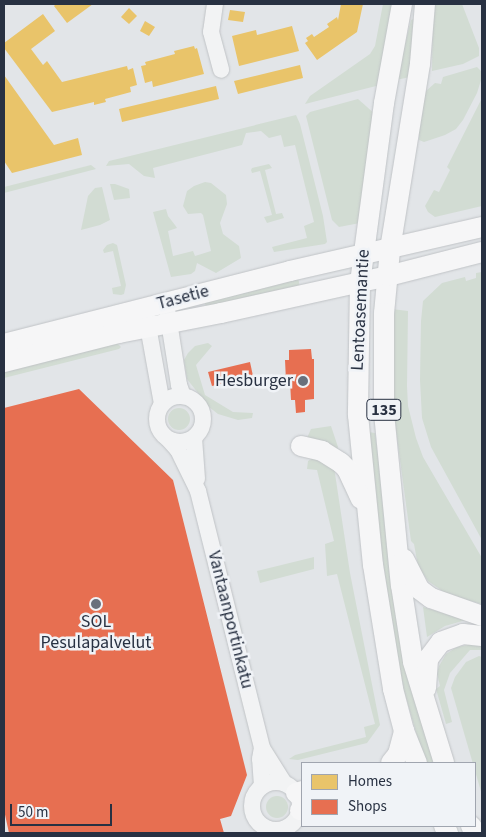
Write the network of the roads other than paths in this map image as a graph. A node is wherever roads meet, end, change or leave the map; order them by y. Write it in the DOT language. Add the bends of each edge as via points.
graph roads {
  1 [pos="215,4"];
  2 [pos="402,4"];
  3 [pos="425,4"];
  4 [pos="221,70"];
  5 [pos="482,227"];
  6 [pos="390,250"];
  7 [pos="482,252"];
  8 [pos="364,254"];
  9 [pos="388,276"];
  10 [pos="360,282"];
  11 [pos="166,302"];
  12 [pos="147,318"];
  13 [pos="168,324"];
  14 [pos="4,344"];
  15 [pos="4,362"];
  16 [pos="183,396"];
  17 [pos="162,404"];
  18 [pos="194,438"];
  19 [pos="169,440"];
  20 [pos="301,446"];
  21 [pos="198,491"];
  22 [pos="368,516"];
  23 [pos="398,544"];
  24 [pos="482,616"];
  25 [pos="482,636"];
  26 [pos="429,720"];
  27 [pos="404,730"];
  28 [pos="262,748"];
  29 [pos="392,762"];
  30 [pos="418,762"];
  31 [pos="444,762"];
  32 [pos="262,786"];
  33 [pos="296,806"];
  34 [pos="269,831"];
  1 -- 4 [label="street" via="211,32"];
  2 -- 8 [label="main road, Lentoasemantie / 135" via="384,103"];
  3 -- 6 [label="main road, Lentoasemantie / 135" via="420,64"];
  5 -- 6 [label="main road, Tasetie"];
  6 -- 8 [label="main road, Tasetie"];
  6 -- 9 [label="main road, Lentoasemantie / 135"];
  7 -- 9 [label="main road, Tasetie"];
  8 -- 10 [label="main road, Lentoasemantie / 135"];
  8 -- 11 [label="main road, Tasetie"];
  9 -- 10 [label="main road, Tasetie"];
  9 -- 23 [label="main road, Lentoasemantie / 135" via="384,313 384,413"];
  10 -- 13 [label="main road, Tasetie"];
  10 -- 22 [label="main road, Lentoasemantie / 135" via="358,416"];
  11 -- 12 [label="main road, Tasetie"];
  11 -- 13 [label="street"];
  12 -- 13 [label="main road, Tasetie"];
  12 -- 14 [label="main road, Tasetie"];
  12 -- 15 [label="main road, Tasetie"];
  12 -- 17 [label="street, Vantaanportinkatu"];
  13 -- 16 [label="street"];
  16 -- 17 [label="street" via="175,396"];
  16 -- 18 [label="street, Vantaanportinkatu" via="194,402 202,413 202,426"];
  17 -- 19 [label="street, Vantaanportinkatu" via="157,424"];
  18 -- 19 [label="street" via="185,442"];
  18 -- 21 [label="street, Vantaanportinkatu"];
  19 -- 21 [label="street, Vantaanportinkatu" via="178,450"];
  20 -- 22 [label="main road" via="322,451 347,469"];
  21 -- 28 [label="street, Vantaanportinkatu"];
  22 -- 27 [label="main road, Lentoasemantie / 135" via="393,689"];
  23 -- 24 [label="main road" via="419,590"];
  23 -- 26 [label="main road, Lentoasemantie / 135" via="413,662"];
  25 -- 26 [label="main road" via="453,636 433,650 426,673"];
  26 -- 31 [label="main road, Lentoasemantie / 135"];
  27 -- 29 [label="main road" via="398,754"];
  27 -- 30 [label="main road, Lentoasemantie / 135"];
  28 -- 32 [label="street, Vantaanportinkatu"];
  28 -- 33 [label="street, Vantaanportinkatu"];
  32 -- 33 [label="street" via="268,783"];
  32 -- 34 [label="street" via="252,799 251,807 258,824"];
  33 -- 34 [label="street" via="280,830"];
}
